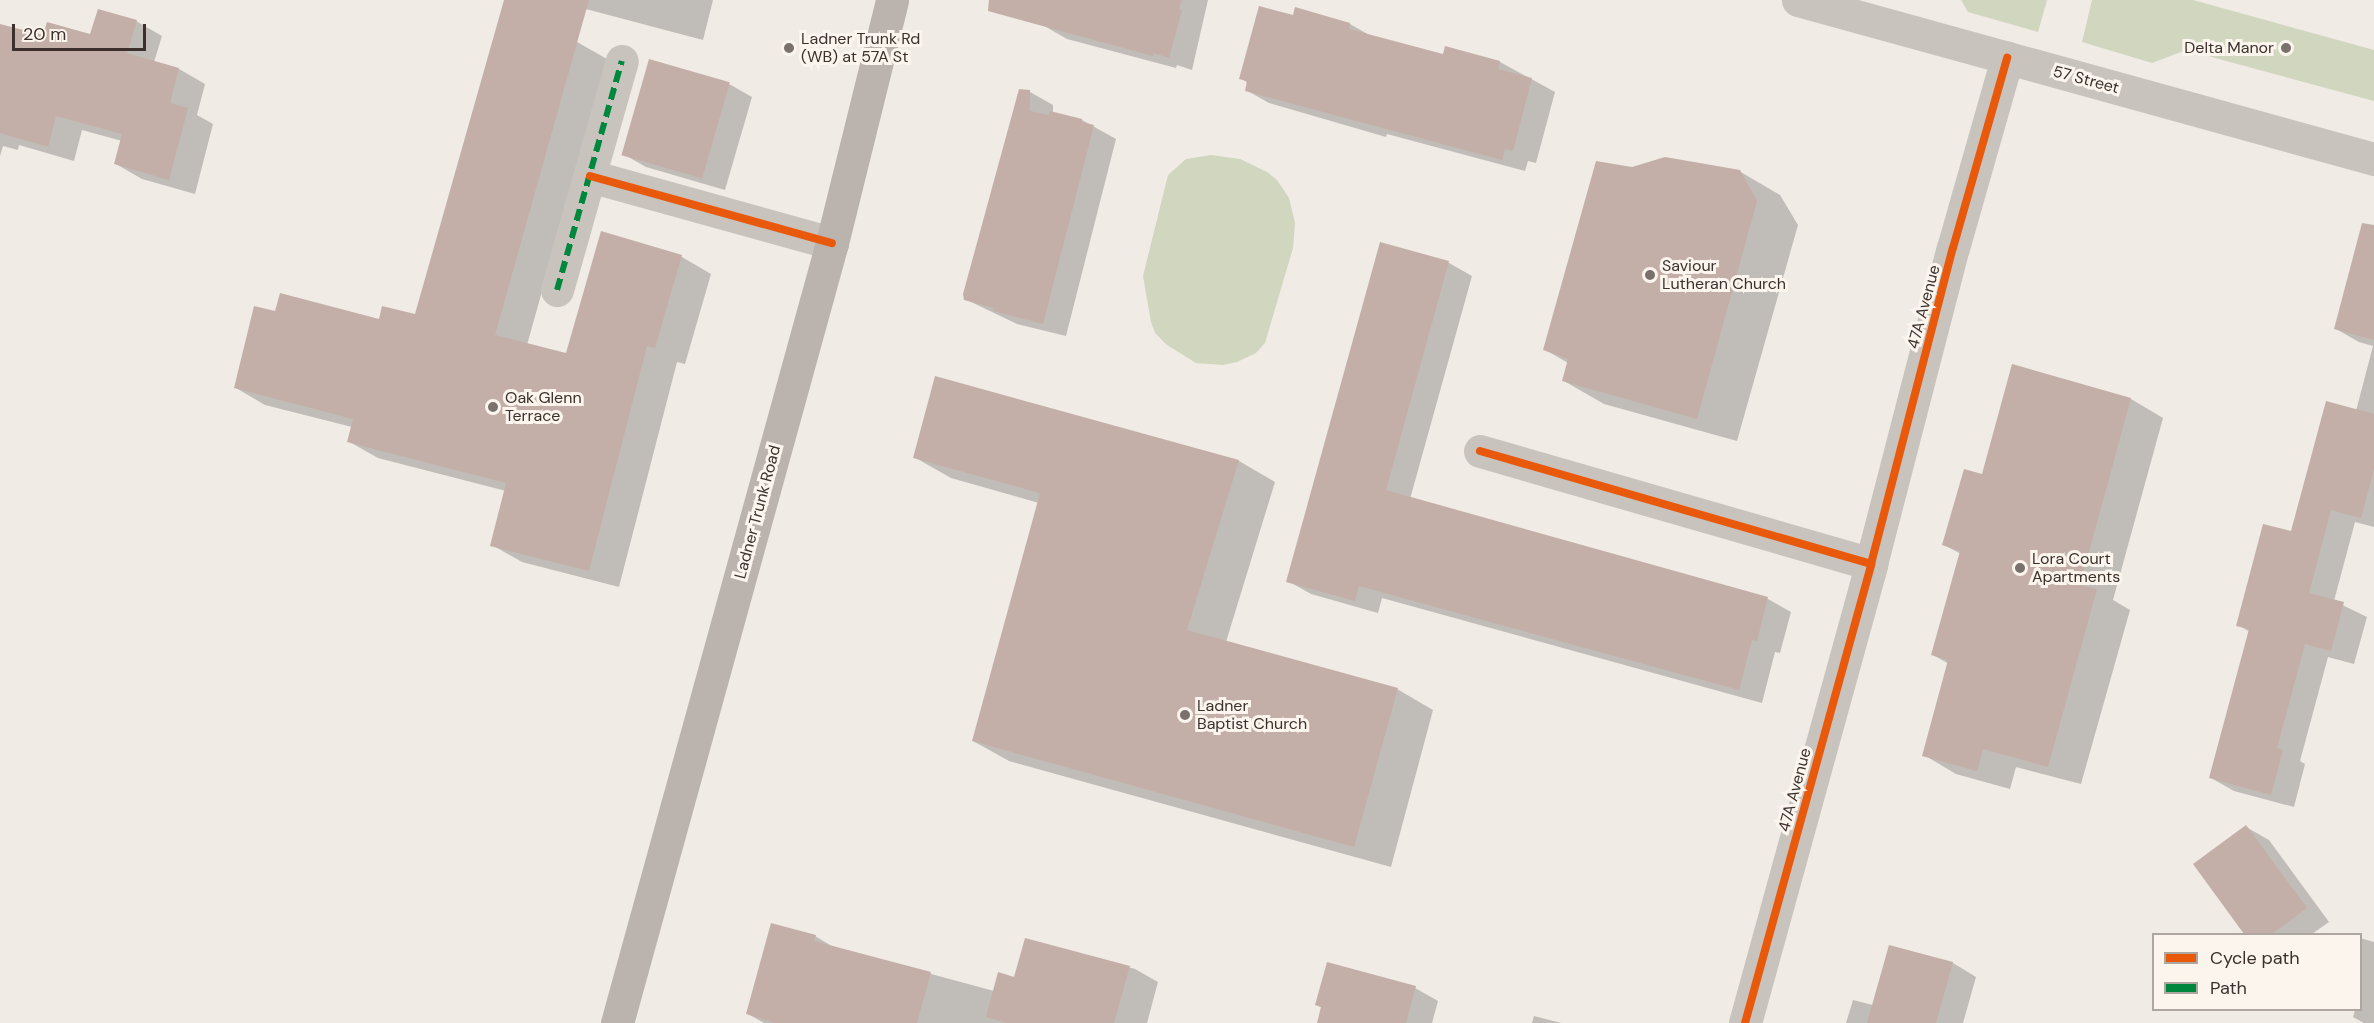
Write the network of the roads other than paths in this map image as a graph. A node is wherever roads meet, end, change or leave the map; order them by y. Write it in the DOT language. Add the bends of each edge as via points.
graph roads {
  1 [pos="892,0"];
  2 [pos="1798,0"];
  3 [pos="2007,58"];
  4 [pos="622,61"];
  5 [pos="2374,159"];
  6 [pos="590,176"];
  7 [pos="832,243"];
  8 [pos="557,290"];
  9 [pos="1480,451"];
  10 [pos="1871,564"];
  11 [pos="617,1023"];
  12 [pos="1745,1023"];
  1 -- 7 [label="main road, Ladner Trunk Road"];
  2 -- 3 [label="street, 57 Street"];
  3 -- 5 [label="street, 57 Street"];
  3 -- 10 [label="street, 47A Avenue"];
  4 -- 6 [label="street"];
  6 -- 7 [label="street"];
  6 -- 8 [label="street"];
  7 -- 11 [label="main road, Ladner Trunk Road"];
  9 -- 10 [label="street"];
  10 -- 12 [label="street, 47A Avenue"];
}
